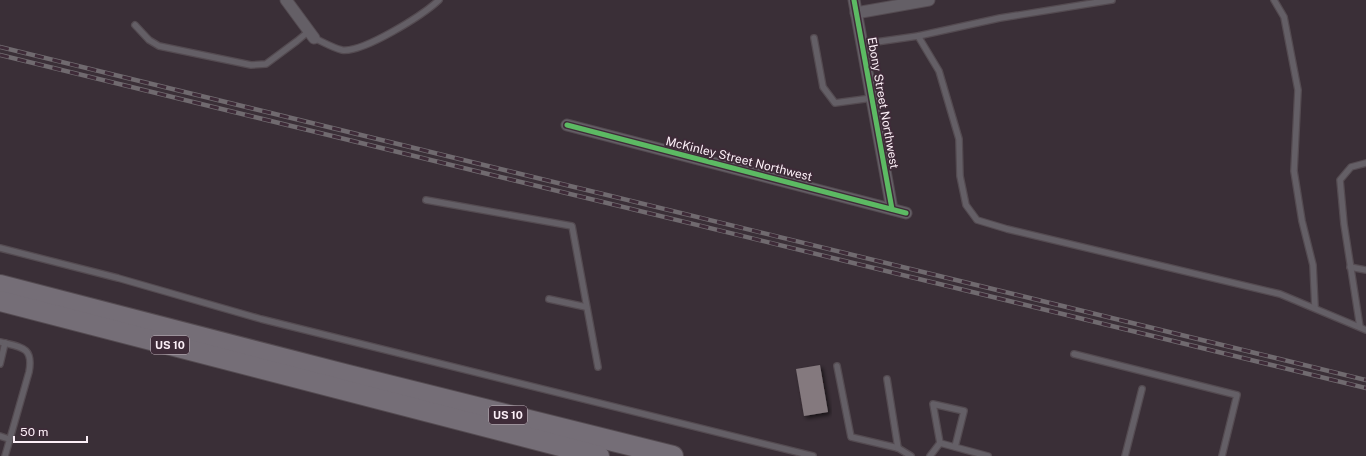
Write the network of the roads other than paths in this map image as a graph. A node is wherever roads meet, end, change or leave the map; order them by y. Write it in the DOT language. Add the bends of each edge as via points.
graph roads {
  1 [pos="286,0"];
  2 [pos="439,0"];
  3 [pos="854,0"];
  4 [pos="929,0"];
  5 [pos="1112,0"];
  6 [pos="1274,0"];
  7 [pos="856,13"];
  8 [pos="135,24"];
  9 [pos="311,34"];
  10 [pos="918,36"];
  11 [pos="814,38"];
  12 [pos="862,44"];
  13 [pos="872,98"];
  14 [pos="567,125"];
  15 [pos="1366,162"];
  16 [pos="426,200"];
  17 [pos="892,209"];
  18 [pos="906,212"];
  19 [pos="0,248"];
  20 [pos="1350,267"];
  21 [pos="1366,270"];
  22 [pos="0,276"];
  23 [pos="0,285"];
  24 [pos="549,299"];
  25 [pos="0,301"];
  26 [pos="61,301"];
  27 [pos="586,307"];
  28 [pos="1315,307"];
  29 [pos="0,310"];
  30 [pos="1360,327"];
  31 [pos="112,330"];
  32 [pos="1366,330"];
  33 [pos="3,342"];
  34 [pos="1074,354"];
  35 [pos="0,364"];
  36 [pos="837,366"];
  37 [pos="598,367"];
  38 [pos="887,379"];
  39 [pos="1142,389"];
  40 [pos="0,436"];
  41 [pos="9,439"];
  42 [pos="940,443"];
  43 [pos="955,447"];
  44 [pos="898,448"];
  45 [pos="5,456"];
  46 [pos="599,456"];
  47 [pos="672,456"];
  48 [pos="813,456"];
  49 [pos="911,456"];
  50 [pos="930,456"];
  51 [pos="988,456"];
  52 [pos="1125,456"];
  53 [pos="1222,456"];
  1 -- 9 [label="street"];
  2 -- 9 [label="lane" via="429,10 366,46 341,50"];
  3 -- 7 [label="street, Ebony Street Northwest"];
  4 -- 7 [label="street"];
  5 -- 10 [label="lane" via="1000,18"];
  6 -- 28 [label="lane" via="1284,17 1298,90 1294,170 1302,221 1313,265"];
  7 -- 12 [label="street, Ebony Street Northwest"];
  8 -- 9 [label="lane" via="149,40 159,46 251,65 266,64"];
  10 -- 12 [label="lane"];
  10 -- 28 [label="lane" via="939,71 959,139 960,176 966,205 977,220 1163,267 1248,285"];
  11 -- 13 [label="lane" via="823,87 835,103"];
  12 -- 13 [label="street, Ebony Street Northwest"];
  13 -- 17 [label="street, Ebony Street Northwest"];
  14 -- 17 [label="street, McKinley Street Northwest"];
  15 -- 20 [label="lane" via="1350,167 1340,180"];
  16 -- 27 [label="lane" via="572,226"];
  17 -- 18 [label="street, McKinley Street Northwest"];
  19 -- 48 [label="lane" via="118,278 268,321"];
  20 -- 21 [label="lane"];
  20 -- 30 [label="lane"];
  22 -- 26 [label="highway"];
  23 -- 26 [label="highway, US 10"];
  24 -- 27 [label="lane"];
  25 -- 31 [label="highway, US 10"];
  26 -- 47 [label="highway, US 10"];
  27 -- 37 [label="lane"];
  28 -- 30 [label="lane"];
  29 -- 31 [label="highway"];
  30 -- 32 [label="lane"];
  31 -- 46 [label="highway, US 10"];
  33 -- 35 [label="lane"];
  33 -- 41 [label="lane" via="24,348 30,358 29,372"];
  34 -- 53 [label="lane" via="1237,395"];
  36 -- 44 [label="lane" via="851,437"];
  38 -- 44 [label="lane"];
  39 -- 52 [label="lane"];
  40 -- 41 [label="lane"];
  41 -- 45 [label="lane"];
  42 -- 43 [label="lane"];
  42 -- 43 [label="lane" via="933,404 964,411"];
  42 -- 50 [label="lane"];
  43 -- 51 [label="lane"];
  44 -- 49 [label="lane"];
}
